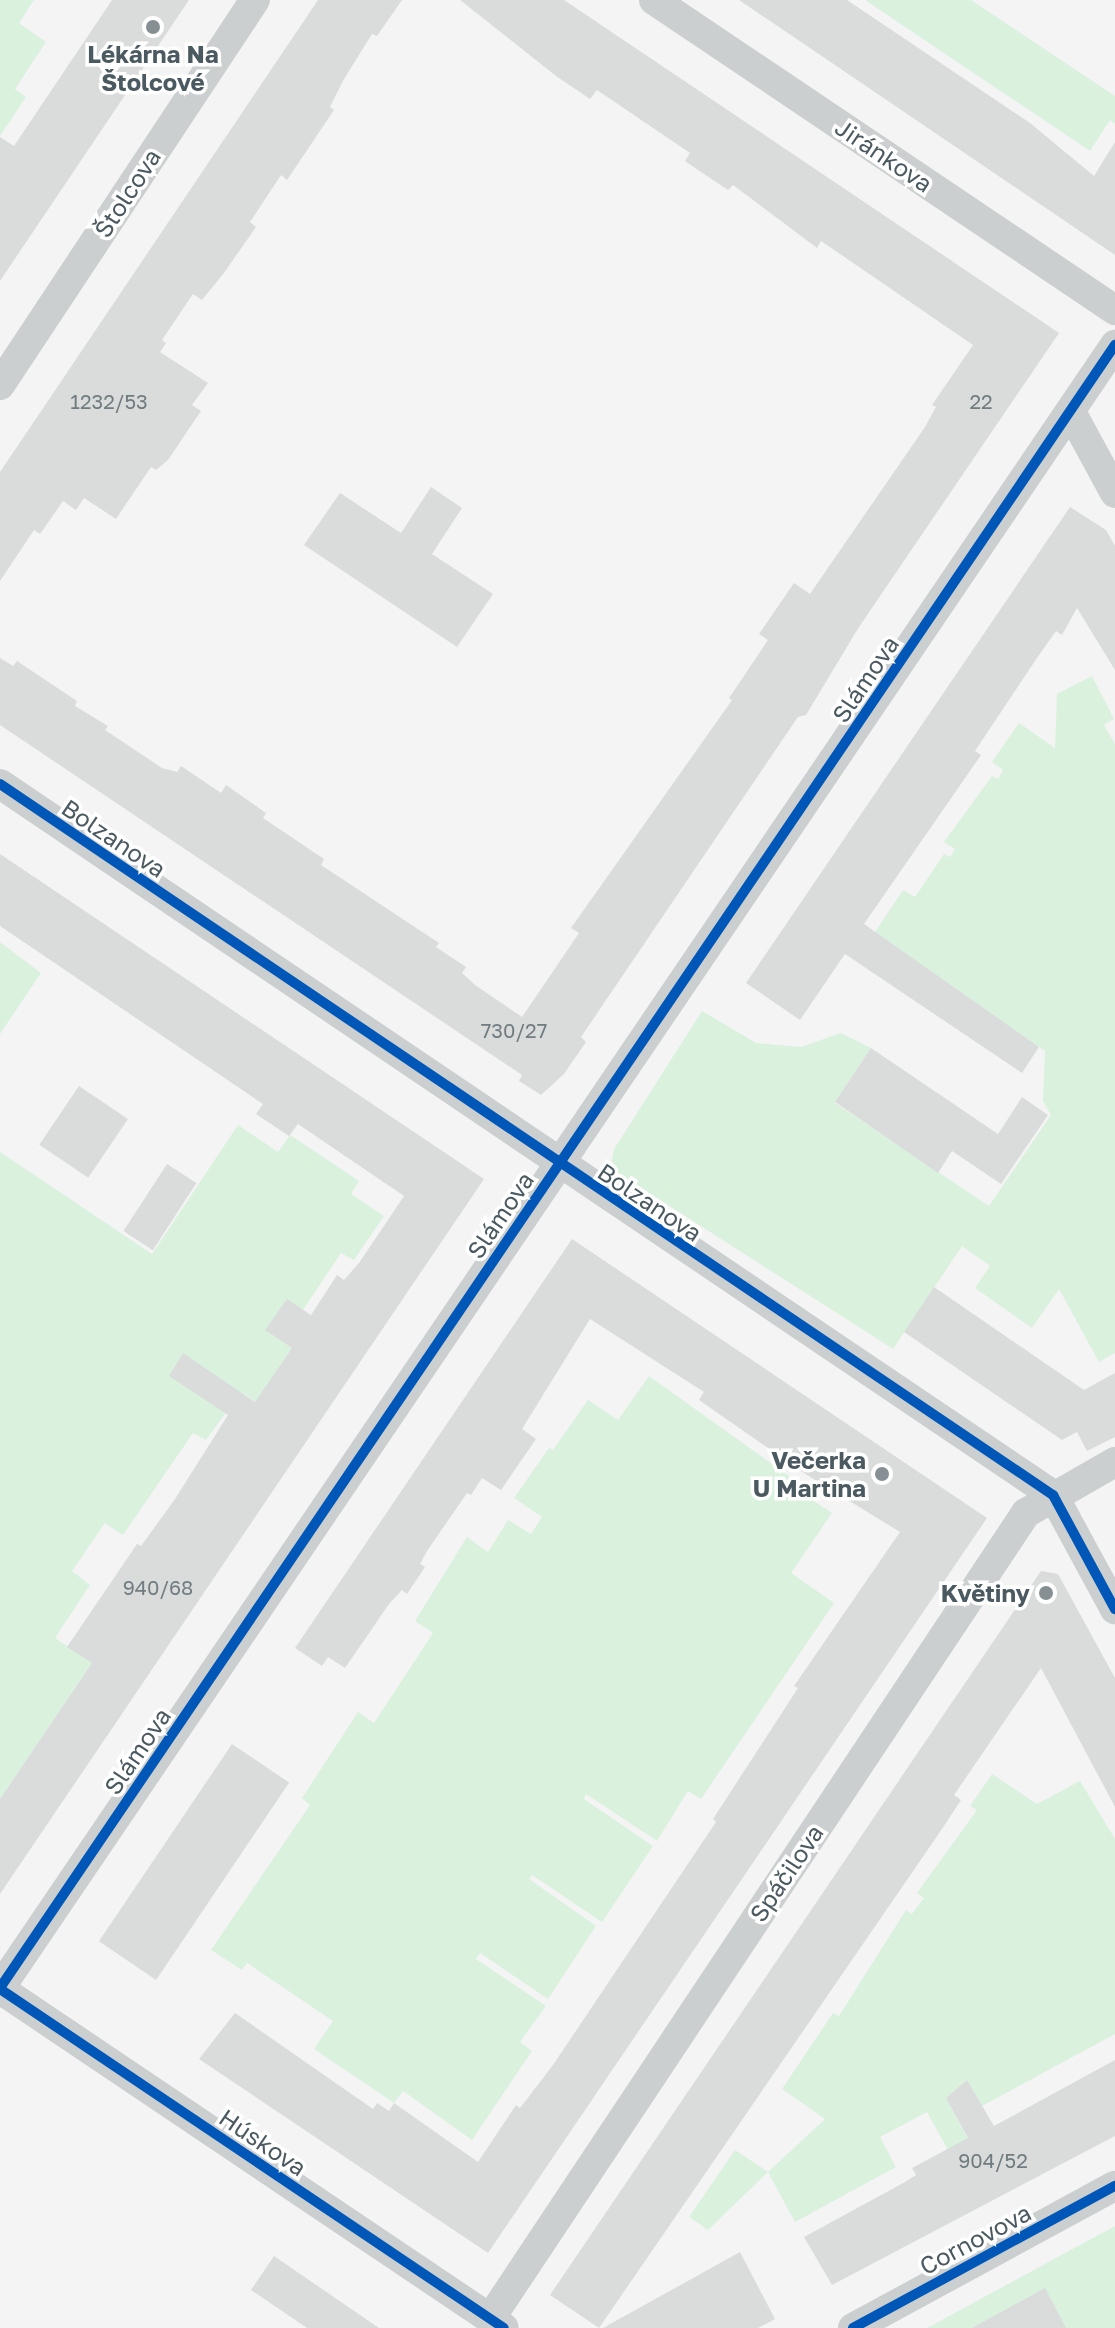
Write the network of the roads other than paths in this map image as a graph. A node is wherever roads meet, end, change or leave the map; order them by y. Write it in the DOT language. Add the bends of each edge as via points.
graph roads {
  1 [pos="255,0"];
  2 [pos="654,0"];
  3 [pos="1115,310"];
  4 [pos="1115,345"];
  5 [pos="0,385"];
  6 [pos="1071,412"];
  7 [pos="1115,493"];
  8 [pos="0,784"];
  9 [pos="559,1165"];
  10 [pos="1115,1462"];
  11 [pos="1053,1495"];
  12 [pos="1115,1609"];
  13 [pos="0,1989"];
  14 [pos="1115,2186"];
  15 [pos="497,2323"];
  16 [pos="853,2328"];
  1 -- 5 [label="street, Štolcova"];
  2 -- 3 [label="street, Jiránkova"];
  4 -- 6 [label="street, Slámova"];
  6 -- 7 [label="street"];
  6 -- 9 [label="street, Slámova"];
  8 -- 9 [label="street, Bolzanova"];
  9 -- 11 [label="street, Bolzanova"];
  9 -- 13 [label="street, Slámova"];
  10 -- 11 [label="street, Spáčilova"];
  11 -- 12 [label="street, Bolzanova"];
  11 -- 15 [label="street, Spáčilova" via="1026,1513"];
  13 -- 15 [label="street, Húskova"];
  14 -- 16 [label="street, Cornovova"];
}
